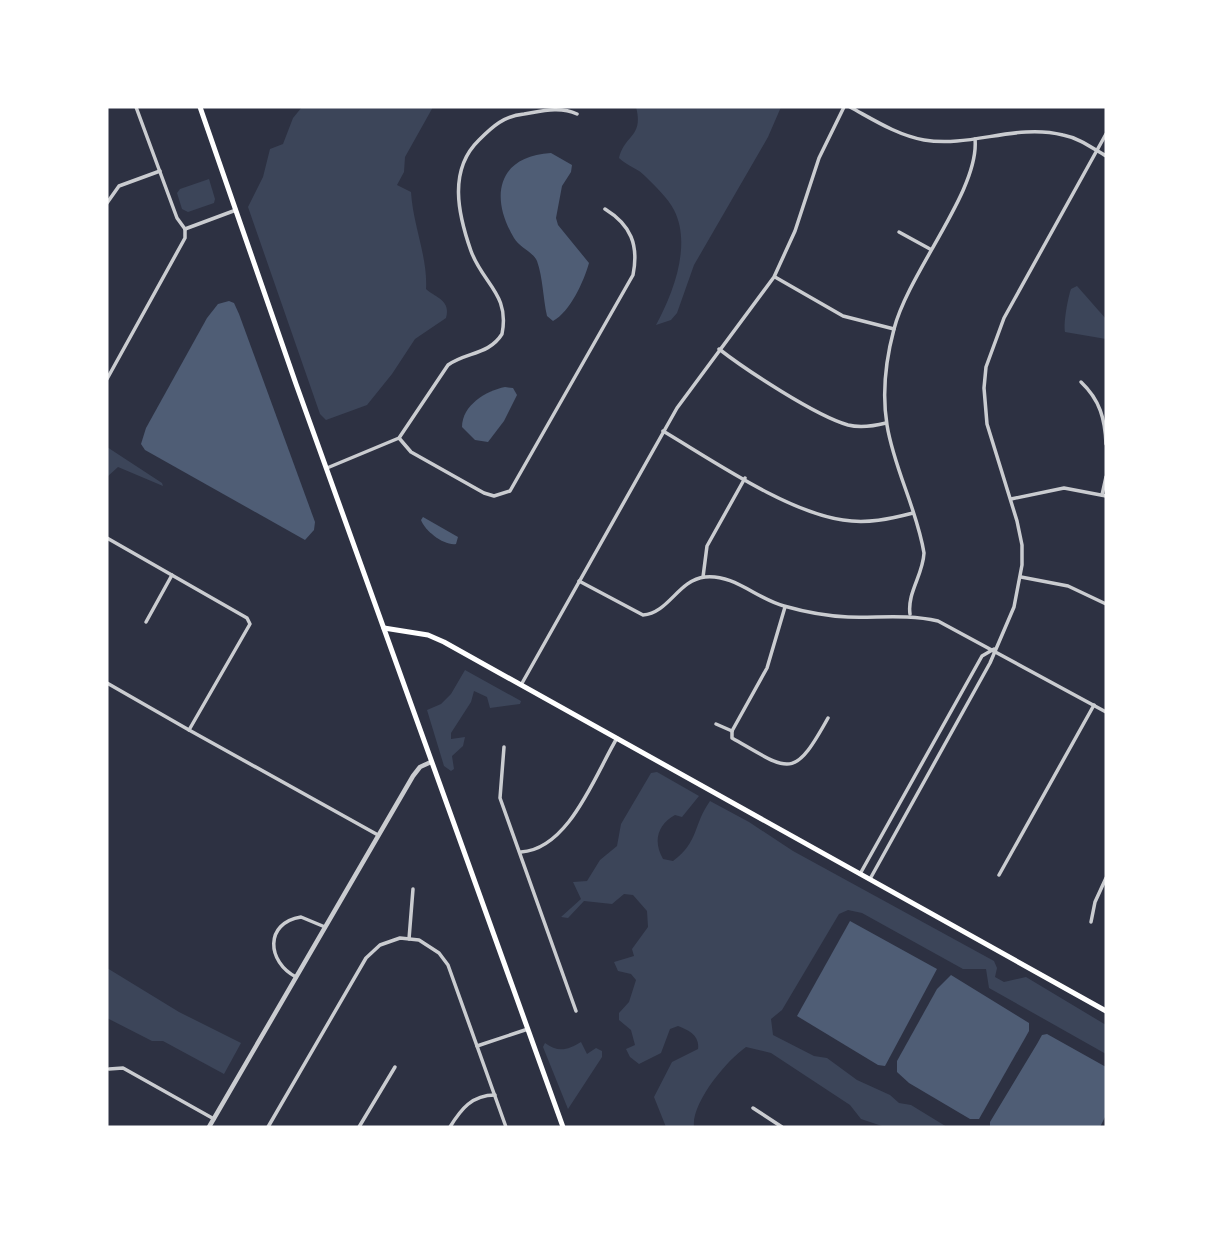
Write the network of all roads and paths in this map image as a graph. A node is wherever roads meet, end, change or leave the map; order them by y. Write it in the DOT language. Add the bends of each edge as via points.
graph roads {
  1 [pos="136,107"];
  2 [pos="200,107"];
  3 [pos="844,107"];
  4 [pos="850,107"];
  5 [pos="577,114"];
  6 [pos="1106,134"];
  7 [pos="975,139"];
  8 [pos="1097,151"];
  9 [pos="1106,156"];
  10 [pos="160,171"];
  11 [pos="107,203"];
  12 [pos="605,209"];
  13 [pos="236,210"];
  14 [pos="186,229"];
  15 [pos="899,232"];
  16 [pos="930,249"];
  17 [pos="774,277"];
  18 [pos="894,328"];
  19 [pos="719,349"];
  20 [pos="107,379"];
  21 [pos="1081,382"];
  22 [pos="1105,418"];
  23 [pos="887,423"];
  24 [pos="663,431"];
  25 [pos="399,438"];
  26 [pos="1106,444"];
  27 [pos="327,468"];
  28 [pos="1106,477"];
  29 [pos="745,478"];
  30 [pos="1104,495"];
  31 [pos="1011,499"];
  32 [pos="913,513"];
  33 [pos="107,538"];
  34 [pos="172,575"];
  35 [pos="703,577"];
  36 [pos="1021,577"];
  37 [pos="579,581"];
  38 [pos="1106,604"];
  39 [pos="785,607"];
  40 [pos="910,614"];
  41 [pos="146,622"];
  42 [pos="384,628"];
  43 [pos="994,649"];
  44 [pos="107,683"];
  45 [pos="521,685"];
  46 [pos="1094,705"];
  47 [pos="1106,712"];
  48 [pos="828,718"];
  49 [pos="716,724"];
  50 [pos="189,730"];
  51 [pos="732,731"];
  52 [pos="617,738"];
  53 [pos="504,747"];
  54 [pos="431,762"];
  55 [pos="378,835"];
  56 [pos="520,852"];
  57 [pos="860,874"];
  58 [pos="999,875"];
  59 [pos="1106,878"];
  60 [pos="870,879"];
  61 [pos="413,889"];
  62 [pos="1091,922"];
  63 [pos="325,927"];
  64 [pos="409,939"];
  65 [pos="296,977"];
  66 [pos="576,1011"];
  67 [pos="1106,1011"];
  68 [pos="528,1029"];
  69 [pos="477,1046"];
  70 [pos="395,1067"];
  71 [pos="109,1069"];
  72 [pos="495,1095"];
  73 [pos="753,1108"];
  74 [pos="214,1119"];
  75 [pos="209,1127"];
  76 [pos="268,1127"];
  77 [pos="359,1127"];
  78 [pos="450,1127"];
  79 [pos="506,1127"];
  80 [pos="563,1127"];
  81 [pos="782,1127"];
  1 -- 10 [label="street"];
  2 -- 13 [label="main road"];
  3 -- 17 [label="street" via="819,158"];
  4 -- 7 [label="street" via="909,137 951,142"];
  5 -- 25 [label="street" via="565,109 511,115 463,158 457,177 471,252 501,299 502,334 487,349 448,365"];
  6 -- 8 [label="street"];
  7 -- 8 [label="street" via="1045,131 1079,140"];
  7 -- 16 [label="street" via="973,170"];
  8 -- 9 [label="street"];
  8 -- 31 [label="street" via="1004,318 986,367 987,424"];
  10 -- 11 [label="street" via="119,186"];
  10 -- 14 [label="street" via="177,218"];
  12 -- 25 [label="street" via="621,219 633,237 633,275 518,482 503,495 494,496 411,452"];
  13 -- 14 [label="street"];
  13 -- 27 [label="main road"];
  14 -- 20 [label="street"];
  15 -- 16 [label="street"];
  16 -- 18 [label="street" via="909,286"];
  17 -- 18 [label="street" via="843,316"];
  17 -- 19 [label="street"];
  18 -- 23 [label="street" via="886,376"];
  19 -- 23 [label="street" via="837,420 855,426"];
  19 -- 24 [label="street"];
  21 -- 22 [label="street"];
  22 -- 26 [label="street"];
  23 -- 32 [label="street"];
  24 -- 29 [label="street"];
  24 -- 37 [label="street"];
  25 -- 27 [label="street"];
  27 -- 42 [label="main road"];
  28 -- 30 [label="street"];
  29 -- 32 [label="street" via="826,517 872,521"];
  29 -- 35 [label="street" via="707,546"];
  30 -- 31 [label="street" via="1064,488"];
  31 -- 36 [label="street" via="1020,536"];
  32 -- 40 [label="street" via="924,553"];
  33 -- 34 [label="street"];
  34 -- 41 [label="street"];
  34 -- 50 [label="street" via="250,624"];
  35 -- 37 [label="street" via="686,584 656,612 643,615"];
  35 -- 39 [label="street" via="728,580"];
  36 -- 38 [label="street" via="1068,586"];
  36 -- 43 [label="street" via="1014,607"];
  37 -- 45 [label="street"];
  39 -- 40 [label="street" via="847,617"];
  39 -- 51 [label="street" via="767,668"];
  40 -- 43 [label="street" via="953,626"];
  42 -- 45 [label="main road" via="436,638"];
  42 -- 54 [label="main road"];
  43 -- 46 [label="street"];
  43 -- 57 [label="street" via="982,656"];
  43 -- 60 [label="street"];
  44 -- 50 [label="street"];
  45 -- 52 [label="main road"];
  46 -- 47 [label="street"];
  46 -- 58 [label="street"];
  48 -- 51 [label="street" via="811,750 791,765 776,763 732,738"];
  49 -- 51 [label="street"];
  50 -- 55 [label="street"];
  52 -- 56 [label="street" via="561,833 545,846"];
  52 -- 57 [label="main road"];
  53 -- 56 [label="street" via="499,793"];
  54 -- 55 [label="street" via="412,776"];
  54 -- 68 [label="main road"];
  55 -- 63 [label="street"];
  56 -- 66 [label="street"];
  57 -- 60 [label="main road"];
  59 -- 62 [label="street"];
  60 -- 67 [label="main road"];
  61 -- 64 [label="street"];
  63 -- 65 [label="street"];
  63 -- 65 [label="street" via="300,917 281,925 274,939 277,962"];
  64 -- 69 [label="street" via="429,945 444,959"];
  64 -- 76 [label="street" via="388,941 366,958"];
  65 -- 74 [label="street"];
  68 -- 69 [label="street"];
  68 -- 80 [label="main road"];
  69 -- 72 [label="street"];
  70 -- 77 [label="street"];
  71 -- 74 [label="street" via="123,1069"];
  72 -- 78 [label="street" via="466,1105"];
  72 -- 79 [label="street"];
  73 -- 81 [label="street"];
  74 -- 75 [label="street"];
}
